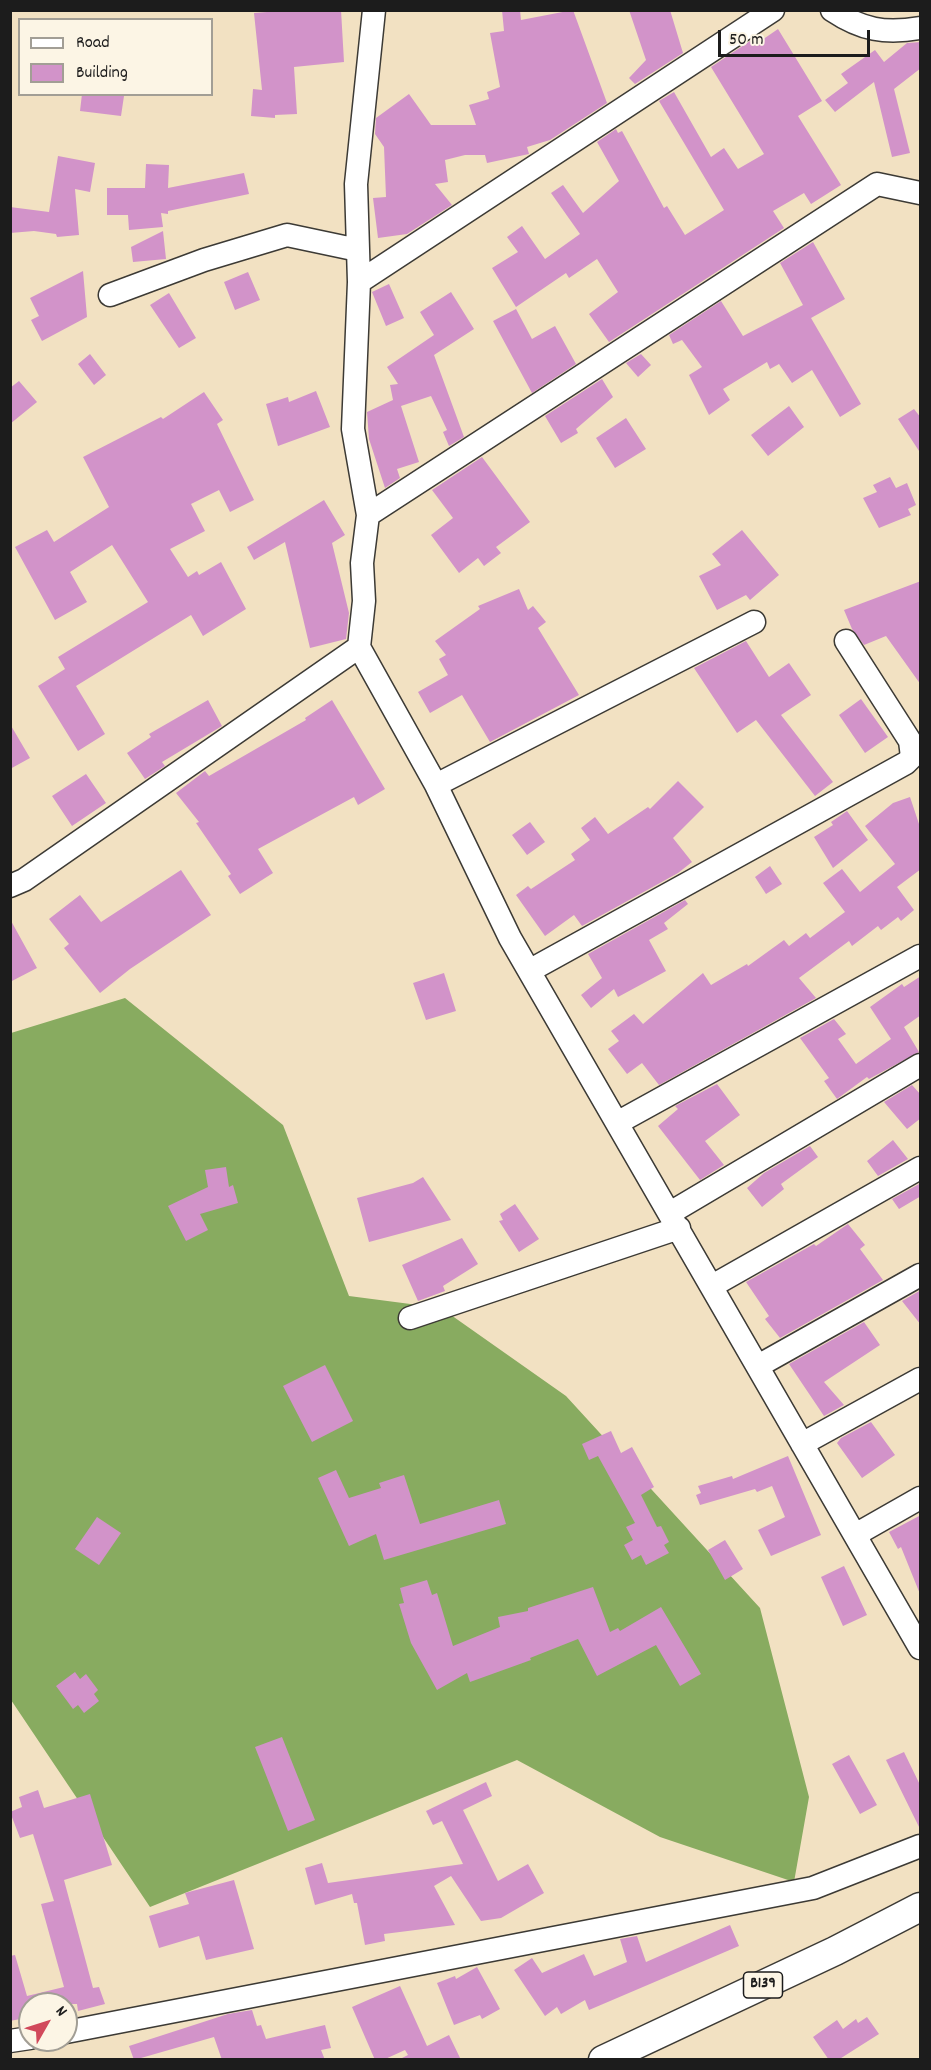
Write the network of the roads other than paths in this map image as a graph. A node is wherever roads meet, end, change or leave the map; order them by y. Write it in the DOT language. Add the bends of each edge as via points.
graph roads {
  1 [pos="374,10"];
  2 [pos="772,10"];
  3 [pos="832,10"];
  4 [pos="921,28"];
  5 [pos="921,193"];
  6 [pos="358,250"];
  7 [pos="359,282"];
  8 [pos="111,295"];
  9 [pos="368,515"];
  10 [pos="754,622"];
  11 [pos="846,641"];
  12 [pos="359,647"];
  13 [pos="436,785"];
  14 [pos="10,886"];
  15 [pos="921,956"];
  16 [pos="529,971"];
  17 [pos="921,1065"];
  18 [pos="617,1124"];
  19 [pos="921,1168"];
  20 [pos="674,1220"];
  21 [pos="921,1275"];
  22 [pos="712,1286"];
  23 [pos="410,1318"];
  24 [pos="758,1366"];
  25 [pos="921,1379"];
  26 [pos="802,1444"];
  27 [pos="921,1498"];
  28 [pos="855,1534"];
  29 [pos="918,1637"];
  30 [pos="921,1846"];
  31 [pos="921,1907"];
  32 [pos="78,2030"];
  33 [pos="603,2060"];
  1 -- 6 [label="street" via="356,184"];
  2 -- 7 [label="street"];
  3 -- 4 [label="street" via="854,25 896,32"];
  5 -- 9 [label="street" via="877,184"];
  6 -- 7 [label="street"];
  6 -- 8 [label="street" via="287,235 204,260"];
  7 -- 9 [label="street" via="353,429"];
  9 -- 12 [label="street"];
  10 -- 13 [label="street"];
  11 -- 16 [label="street" via="910,741 912,757"];
  12 -- 13 [label="street"];
  12 -- 14 [label="street"];
  13 -- 16 [label="street"];
  15 -- 18 [label="street"];
  16 -- 18 [label="street"];
  17 -- 20 [label="street"];
  18 -- 20 [label="street"];
  19 -- 22 [label="street"];
  20 -- 22 [label="street"];
  20 -- 23 [label="street"];
  21 -- 24 [label="street"];
  22 -- 24 [label="street"];
  24 -- 26 [label="street"];
  25 -- 26 [label="street"];
  26 -- 28 [label="street"];
  27 -- 28 [label="street"];
  28 -- 29 [label="street"];
  30 -- 32 [label="street" via="813,1888"];
  31 -- 33 [label="main road, B139"];
}
